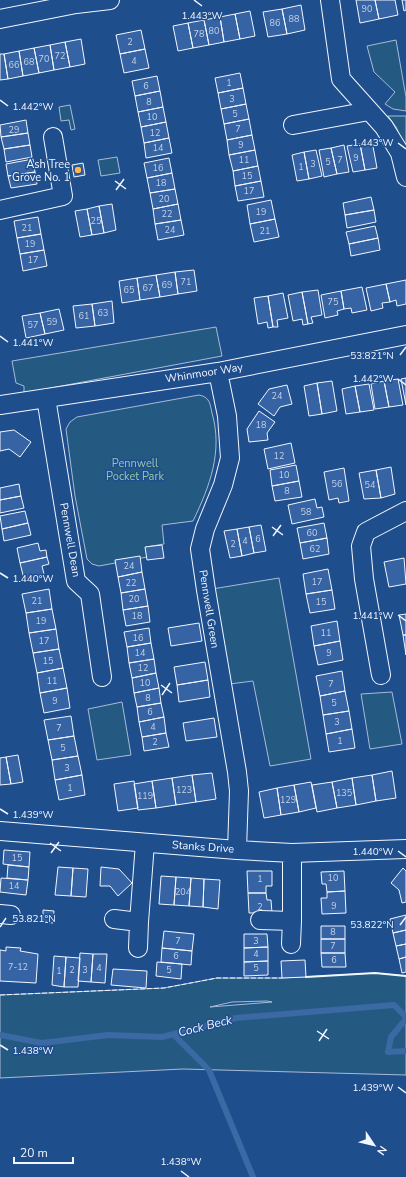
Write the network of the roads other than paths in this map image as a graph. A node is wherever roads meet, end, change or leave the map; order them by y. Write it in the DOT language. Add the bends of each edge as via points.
graph roads {
  1 [pos="110,0"];
  2 [pos="330,0"];
  3 [pos="0,19"];
  4 [pos="369,111"];
  5 [pos="293,124"];
  6 [pos="53,138"];
  7 [pos="406,177"];
  8 [pos="0,210"];
  9 [pos="406,335"];
  10 [pos="218,372"];
  11 [pos="46,398"];
  12 [pos="0,405"];
  13 [pos="406,511"];
  14 [pos="102,678"];
  15 [pos="379,680"];
  16 [pos="0,831"];
  17 [pos="145,843"];
  18 [pos="406,849"];
  19 [pos="237,850"];
  20 [pos="292,853"];
  21 [pos="114,919"];
  22 [pos="260,920"];
  23 [pos="292,921"];
  24 [pos="139,922"];
  25 [pos="291,944"];
  26 [pos="138,948"];
  1 -- 3 [label="street"];
  2 -- 4 [label="street" via="341,79"];
  4 -- 5 [label="street"];
  4 -- 7 [label="street" via="384,127 400,153"];
  6 -- 8 [label="street" via="63,196"];
  9 -- 10 [label="street, Whinmoor Way"];
  10 -- 11 [label="street, Whinmoor Way"];
  10 -- 19 [label="street, Pennwell Green" via="227,416 230,458 200,549 237,772"];
  11 -- 12 [label="street, Whinmoor Way"];
  11 -- 14 [label="street, Pennwell Dean" via="76,581 90,594"];
  13 -- 15 [label="street" via="360,527 362,561"];
  16 -- 17 [label="street, Stanks Drive"];
  17 -- 19 [label="street, Stanks Drive"];
  17 -- 24 [label="street"];
  18 -- 20 [label="street, Stanks Drive"];
  19 -- 20 [label="street, Stanks Drive"];
  20 -- 23 [label="street"];
  21 -- 24 [label="street"];
  22 -- 23 [label="street"];
  23 -- 25 [label="street"];
  24 -- 26 [label="street"];
}
